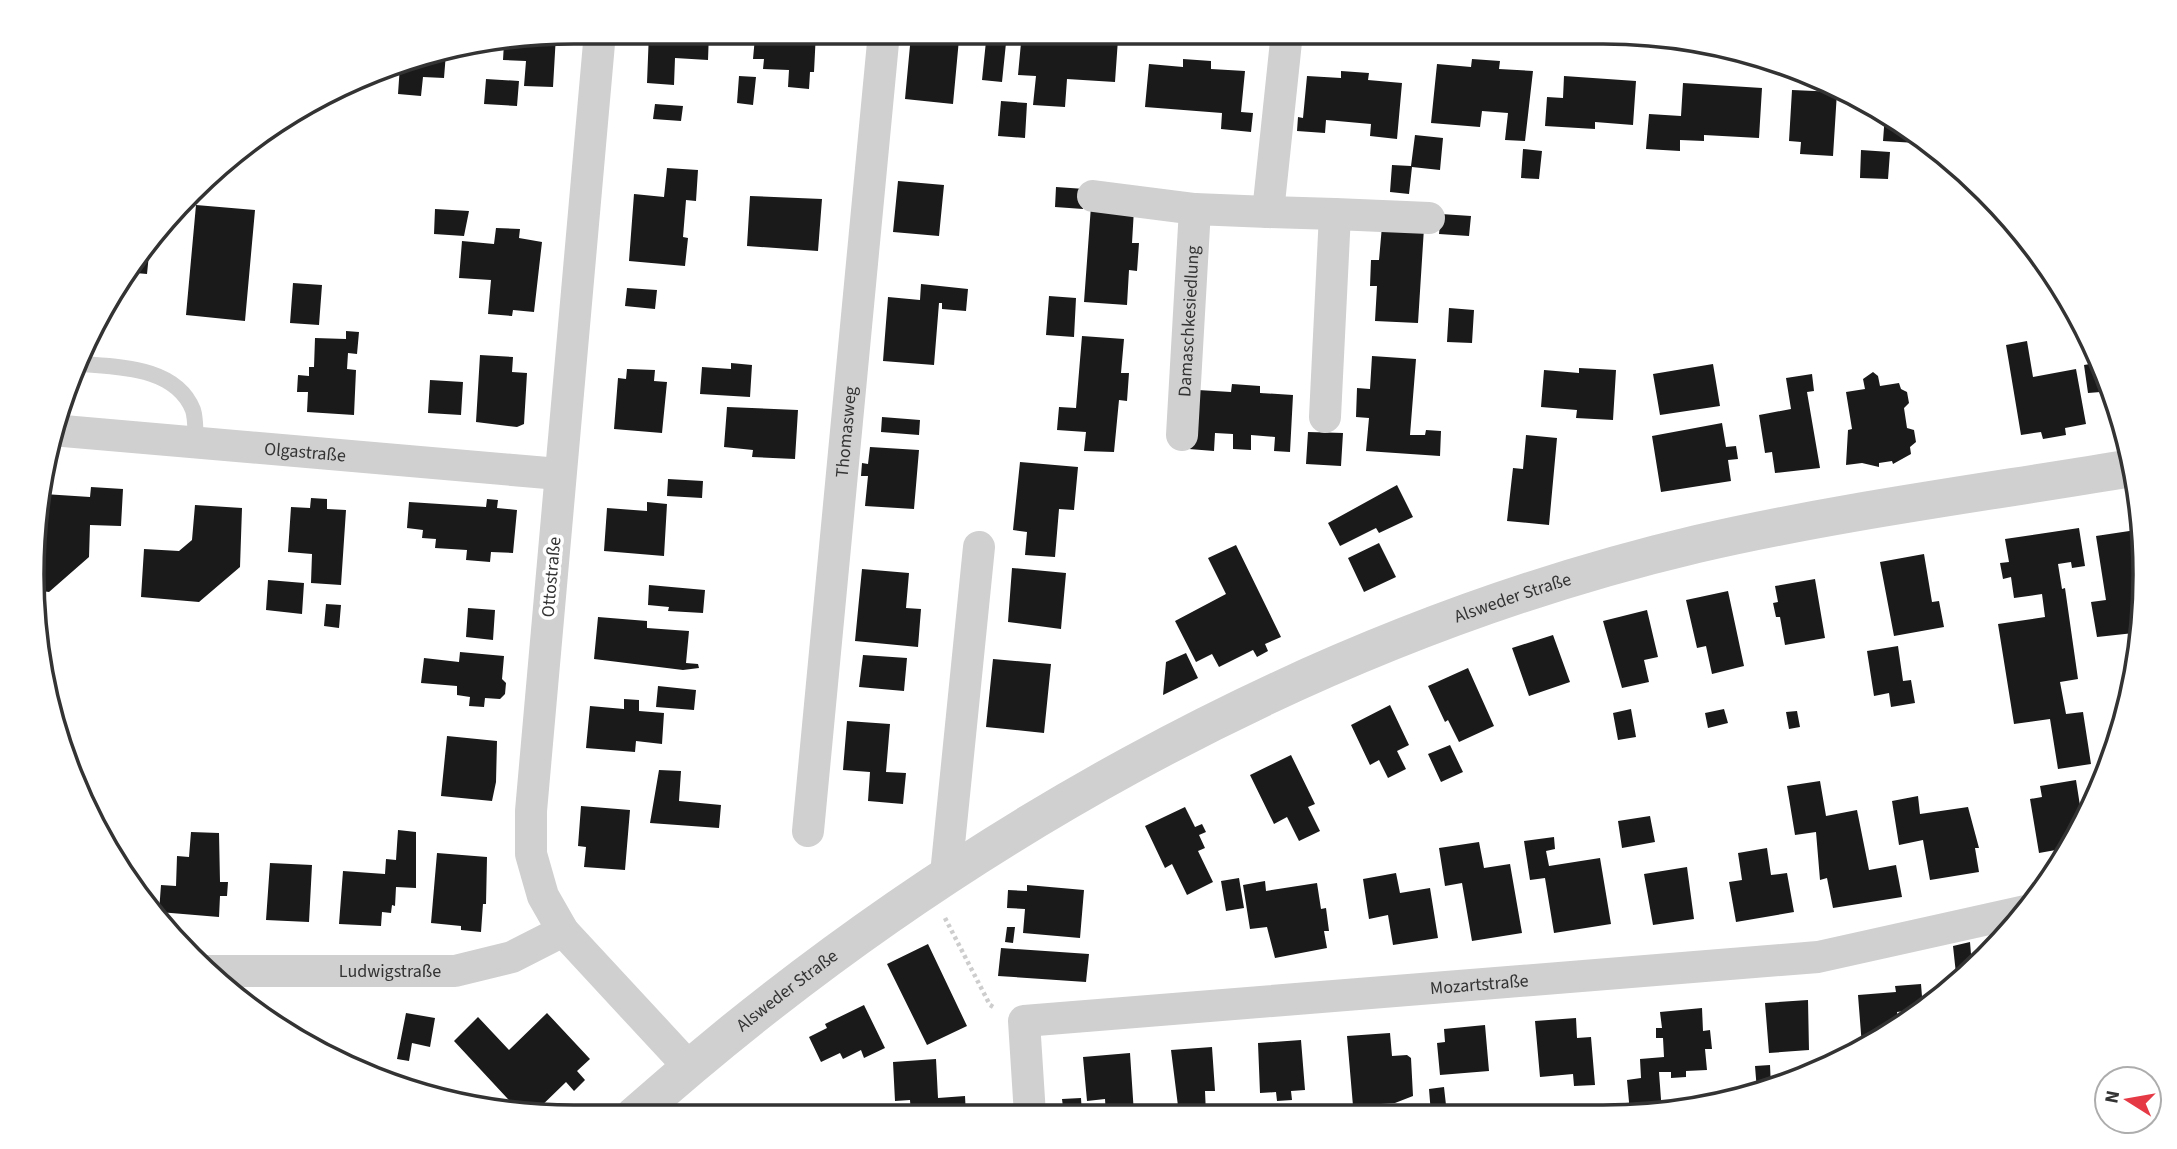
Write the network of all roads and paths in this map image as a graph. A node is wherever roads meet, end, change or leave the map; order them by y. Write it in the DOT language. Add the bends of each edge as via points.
graph roads {
  1 [pos="599,44"];
  2 [pos="883,44"];
  3 [pos="1286,44"];
  4 [pos="1093,196"];
  5 [pos="1195,209"];
  6 [pos="1268,212"];
  7 [pos="1335,214"];
  8 [pos="1429,218"];
  9 [pos="87,364"];
  10 [pos="1325,417"];
  11 [pos="64,431"];
  12 [pos="1182,435"];
  13 [pos="196,442"];
  14 [pos="2123,470"];
  15 [pos="559,474"];
  16 [pos="979,547"];
  17 [pos="808,831"];
  18 [pos="946,874"];
  19 [pos="2010,914"];
  20 [pos="563,932"];
  21 [pos="222,971"];
  22 [pos="1024,1021"];
  23 [pos="689,1067"];
  24 [pos="646,1105"];
  25 [pos="1029,1105"];
  1 -- 15 [label="street, Ottostraße"];
  2 -- 17 [label="street, Thomasweg"];
  3 -- 6 [label="street"];
  4 -- 5 [label="street"];
  5 -- 6 [label="street"];
  5 -- 12 [label="street, Damaschkesiedlung"];
  6 -- 7 [label="street"];
  7 -- 8 [label="street"];
  7 -- 10 [label="street"];
  9 -- 13 [label="lane" via="155,375 179,390 193,410"];
  11 -- 13 [label="street, Olgastraße"];
  13 -- 15 [label="street, Olgastraße"];
  14 -- 18 [label="street, Alsweder Straße" via="1697,544 1450,619 1285,689 1124,769"];
  15 -- 20 [label="street, Ottostraße" via="531,843 543,896"];
  16 -- 18 [label="street"];
  18 -- 22 [label="path" via="945,920 990,1005"];
  18 -- 23 [label="street, Alsweder Straße"];
  19 -- 22 [label="street, Mozartstraße" via="1818,957"];
  20 -- 21 [label="street, Ludwigstraße" via="512,957 455,971"];
  20 -- 23 [label="street, Ottostraße"];
  22 -- 25 [label="street"];
  23 -- 24 [label="street, Alsweder Straße"];
}
